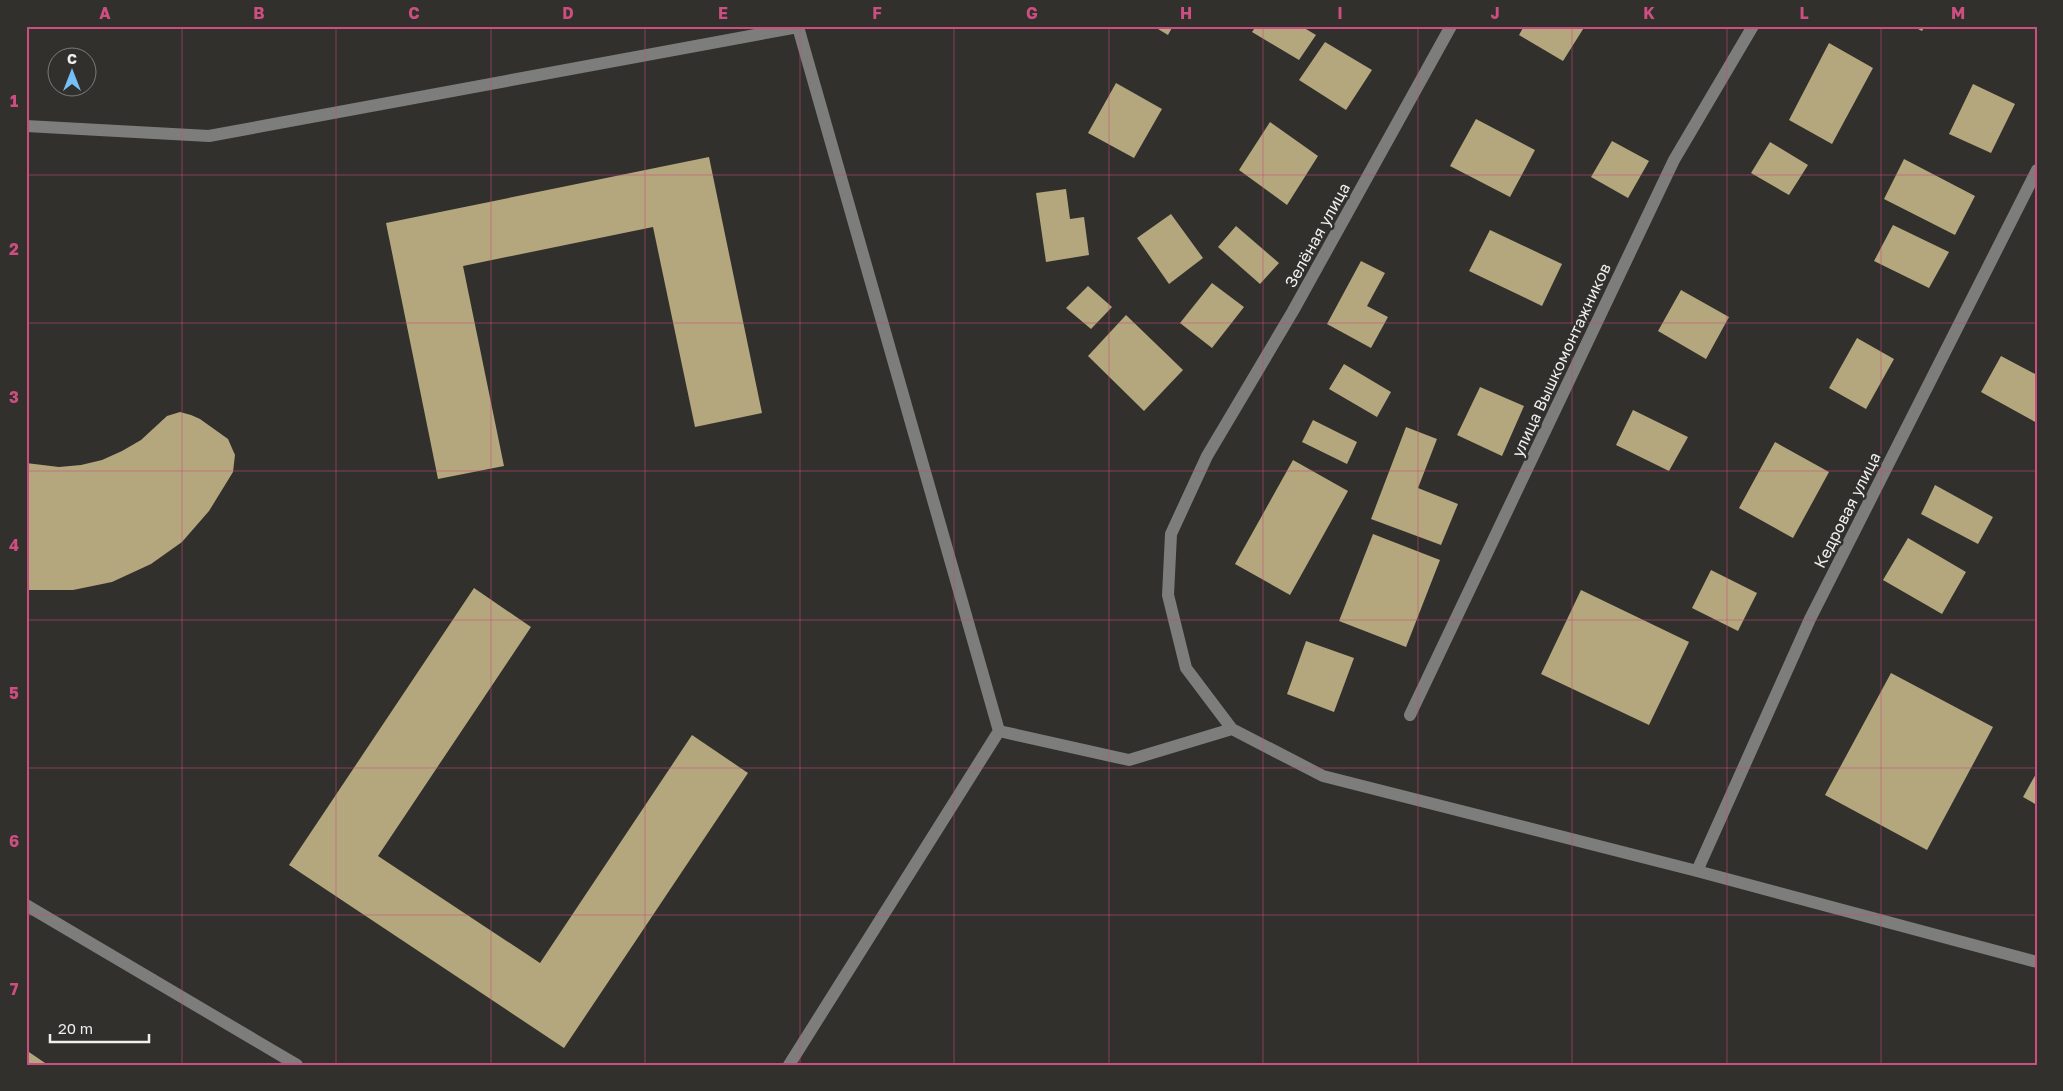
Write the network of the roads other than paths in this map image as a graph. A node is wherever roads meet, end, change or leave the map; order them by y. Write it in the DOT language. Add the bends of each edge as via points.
graph roads {
  1 [pos="1451,26"];
  2 [pos="1753,26"];
  3 [pos="26,126"];
  4 [pos="2037,170"];
  5 [pos="1410,715"];
  6 [pos="1232,729"];
  7 [pos="999,731"];
  8 [pos="1697,871"];
  9 [pos="26,905"];
  10 [pos="2037,962"];
  11 [pos="297,1065"];
  12 [pos="789,1065"];
  1 -- 6 [label="street, Зелёная улица" via="1294,311 1207,456 1171,534 1168,595 1186,668"];
  2 -- 5 [label="street, улица Вышкомонтажников" via="1674,160"];
  3 -- 7 [label="street" via="209,136 798,27"];
  4 -- 8 [label="street, Кедровая улица" via="1810,619"];
  6 -- 7 [label="street" via="1129,760"];
  6 -- 8 [label="street" via="1323,776"];
  7 -- 12 [label="street"];
  8 -- 10 [label="street"];
  9 -- 11 [label="street"];
}
